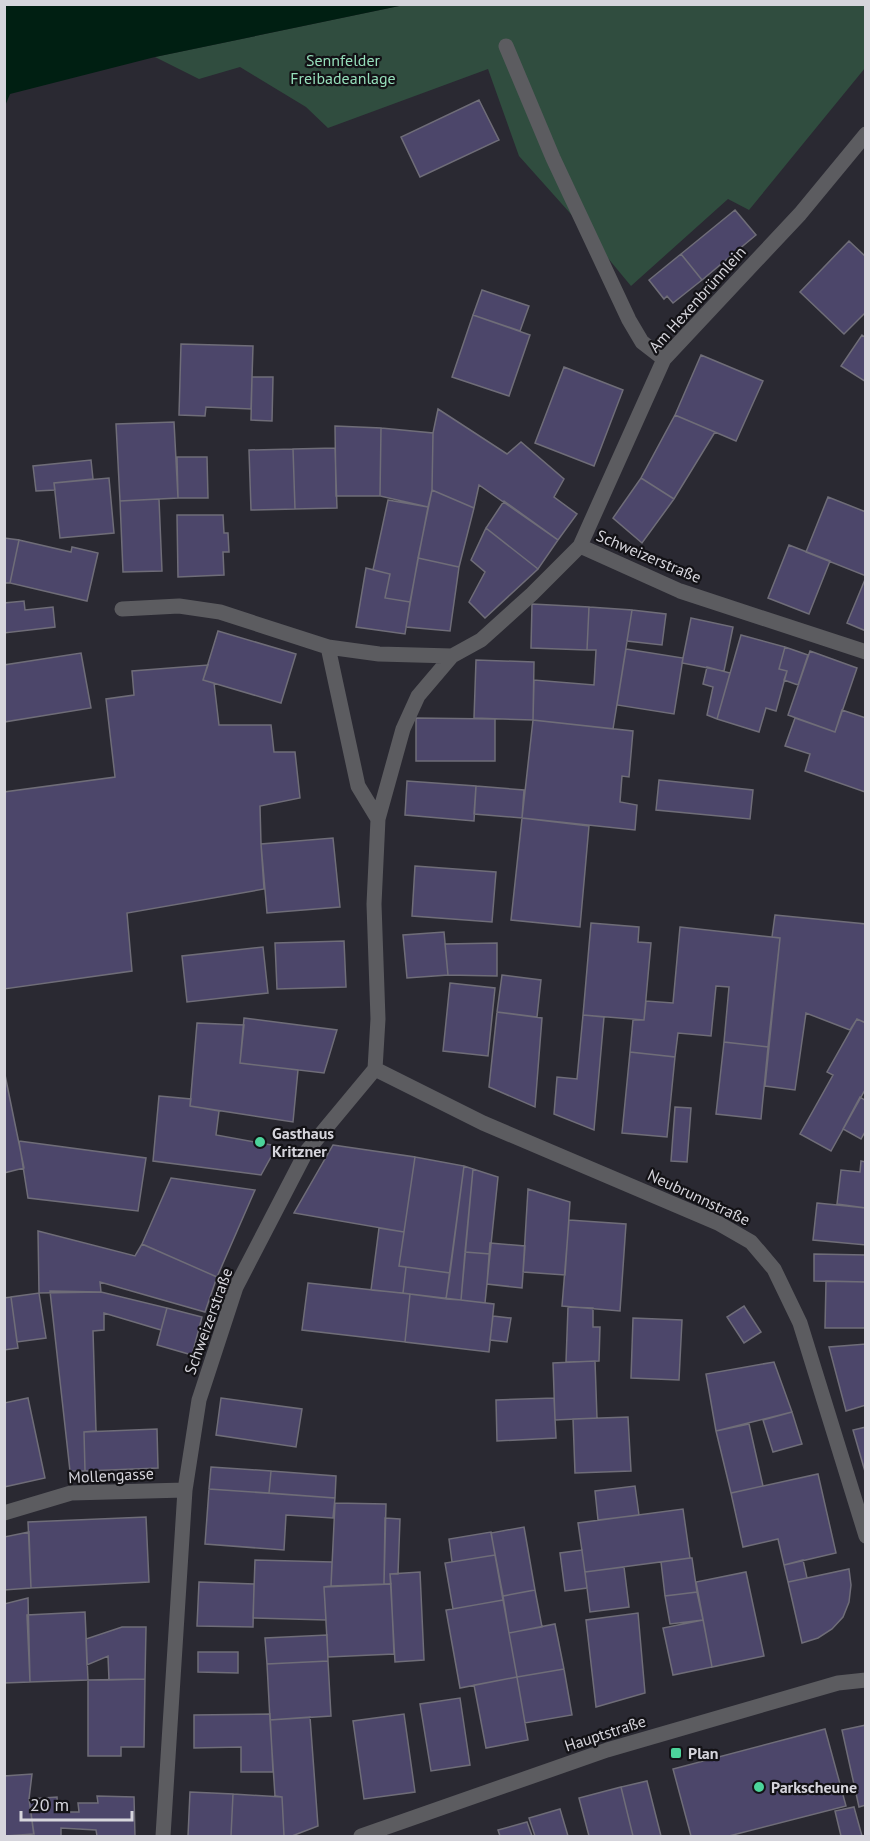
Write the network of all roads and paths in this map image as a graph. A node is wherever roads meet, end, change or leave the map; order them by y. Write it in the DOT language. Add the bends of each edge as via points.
graph roads {
  1 [pos="506,46"];
  2 [pos="866,134"];
  3 [pos="664,358"];
  4 [pos="580,546"];
  5 [pos="122,609"];
  6 [pos="328,647"];
  7 [pos="866,652"];
  8 [pos="452,656"];
  9 [pos="378,819"];
  10 [pos="375,1069"];
  11 [pos="185,1490"];
  12 [pos="4,1513"];
  13 [pos="866,1536"];
  14 [pos="866,1680"];
  15 [pos="163,1836"];
  16 [pos="361,1836"];
  1 -- 3 [label="street" via="629,320 642,342"];
  2 -- 3 [label="street, Am Hexenbrünnlein" via="800,214"];
  3 -- 4 [label="street, Am Hexenbrünnlein"];
  4 -- 7 [label="street, Schweizerstraße" via="680,591"];
  4 -- 8 [label="street, Schweizerstraße" via="481,640"];
  5 -- 6 [label="street" via="179,606 220,612"];
  6 -- 8 [label="street" via="379,654"];
  6 -- 9 [label="street" via="358,786"];
  8 -- 9 [label="street, Schweizerstraße" via="418,696 403,729"];
  9 -- 10 [label="street, Schweizerstraße"];
  10 -- 11 [label="street, Schweizerstraße" via="306,1152 236,1287 199,1400"];
  10 -- 13 [label="street, Neubrunnstraße" via="483,1123 718,1223 751,1242 774,1269 800,1323"];
  11 -- 12 [label="street, Mollengasse" via="71,1493"];
  11 -- 15 [label="street, Schweizerstraße"];
  14 -- 16 [label="street, Hauptstraße" via="838,1683 608,1750"];
}
